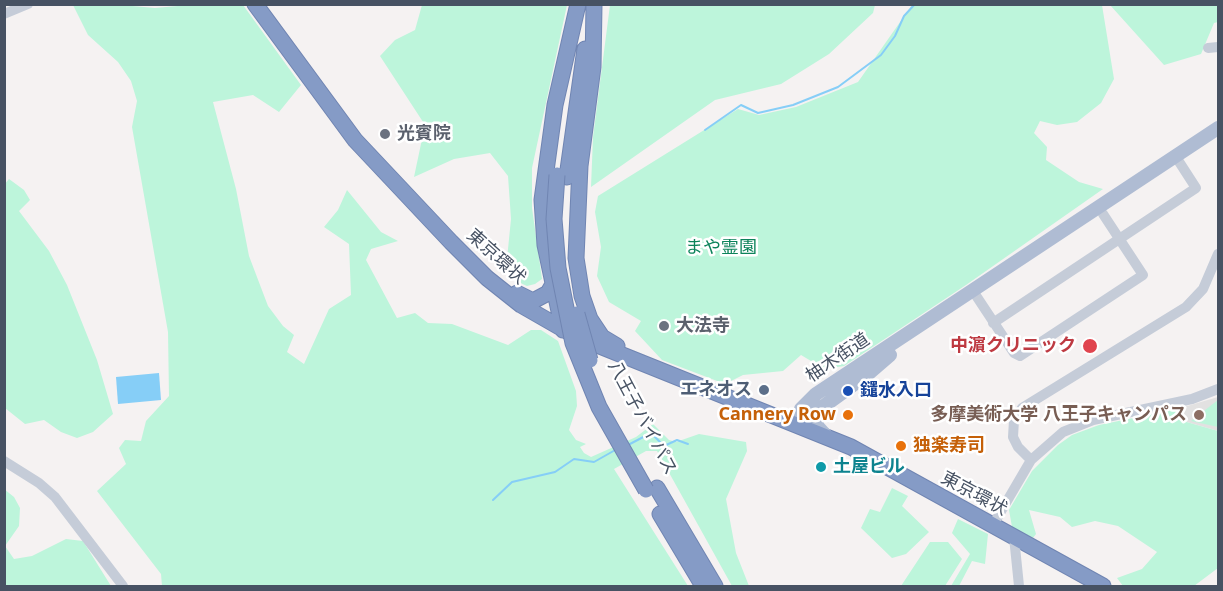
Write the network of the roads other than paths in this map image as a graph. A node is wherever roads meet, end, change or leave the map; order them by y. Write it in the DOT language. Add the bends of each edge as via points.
graph roads {
  1 [pos="28,4"];
  2 [pos="255,4"];
  3 [pos="580,4"];
  4 [pos="593,4"];
  5 [pos="4,14"];
  6 [pos="1218,128"];
  7 [pos="1218,138"];
  8 [pos="1178,160"];
  9 [pos="562,176"];
  10 [pos="1102,214"];
  11 [pos="1119,239"];
  12 [pos="1218,254"];
  13 [pos="487,278"];
  14 [pos="552,286"];
  15 [pos="975,294"];
  16 [pos="584,305"];
  17 [pos="993,323"];
  18 [pos="569,333"];
  19 [pos="890,355"];
  20 [pos="631,358"];
  21 [pos="1218,389"];
  22 [pos="798,425"];
  23 [pos="826,437"];
  24 [pos="1031,460"];
  25 [pos="4,461"];
  26 [pos="651,489"];
  27 [pos="993,525"];
  28 [pos="1014,537"];
  29 [pos="123,586"];
  30 [pos="703,586"];
  31 [pos="716,586"];
  32 [pos="1019,586"];
  33 [pos="1103,586"];
  1 -- 5 [label="street"];
  2 -- 13 [label="highway, 東京環状" via="355,140"];
  3 -- 9 [label="highway, 八王子バイパス"];
  3 -- 14 [label="highway" via="555,105 544,173 542,219"];
  4 -- 9 [label="highway, 八王子バイパス"];
  4 -- 16 [label="highway" via="593,67 577,218 576,258"];
  6 -- 8 [label="main road, 柚木街道"];
  7 -- 8 [label="main road, 柚木街道"];
  8 -- 10 [label="main road, 柚木街道"];
  8 -- 11 [label="street" via="1196,188"];
  8 -- 15 [label="main road, 柚木街道"];
  9 -- 26 [label="highway, 八王子バイパス, bridge" via="568,267 585,346"];
  10 -- 11 [label="street"];
  10 -- 15 [label="main road, 柚木街道"];
  11 -- 17 [label="street"];
  11 -- 17 [label="street" via="1143,275 1020,356"];
  12 -- 24 [label="street" via="1203,289 1186,307 1022,408 1014,420 1013,437"];
  13 -- 14 [label="highway" via="533,301 548,293"];
  13 -- 18 [label="highway, 東京環状" via="521,305"];
  14 -- 18 [label="highway"];
  15 -- 17 [label="street"];
  15 -- 19 [label="main road, 柚木街道"];
  15 -- 22 [label="main road, 柚木街道" via="809,399 799,414"];
  16 -- 18 [label="highway" via="585,320"];
  16 -- 20 [label="highway" via="602,337"];
  18 -- 20 [label="highway, 東京環状"];
  19 -- 22 [label="main road, 柚木街道" via="814,404"];
  19 -- 23 [label="main road" via="817,411 817,426"];
  20 -- 22 [label="highway, 東京環状"];
  21 -- 24 [label="street" via="1192,399 1077,425 1050,441"];
  22 -- 23 [label="highway, 東京環状"];
  23 -- 27 [label="highway, 東京環状"];
  24 -- 27 [label="street"];
  25 -- 29 [label="street" via="55,497"];
  26 -- 30 [label="highway, 八王子バイパス"];
  26 -- 31 [label="highway, 八王子バイパス"];
  27 -- 28 [label="highway, 東京環状"];
  28 -- 32 [label="street"];
  28 -- 33 [label="highway, 東京環状"];
}
